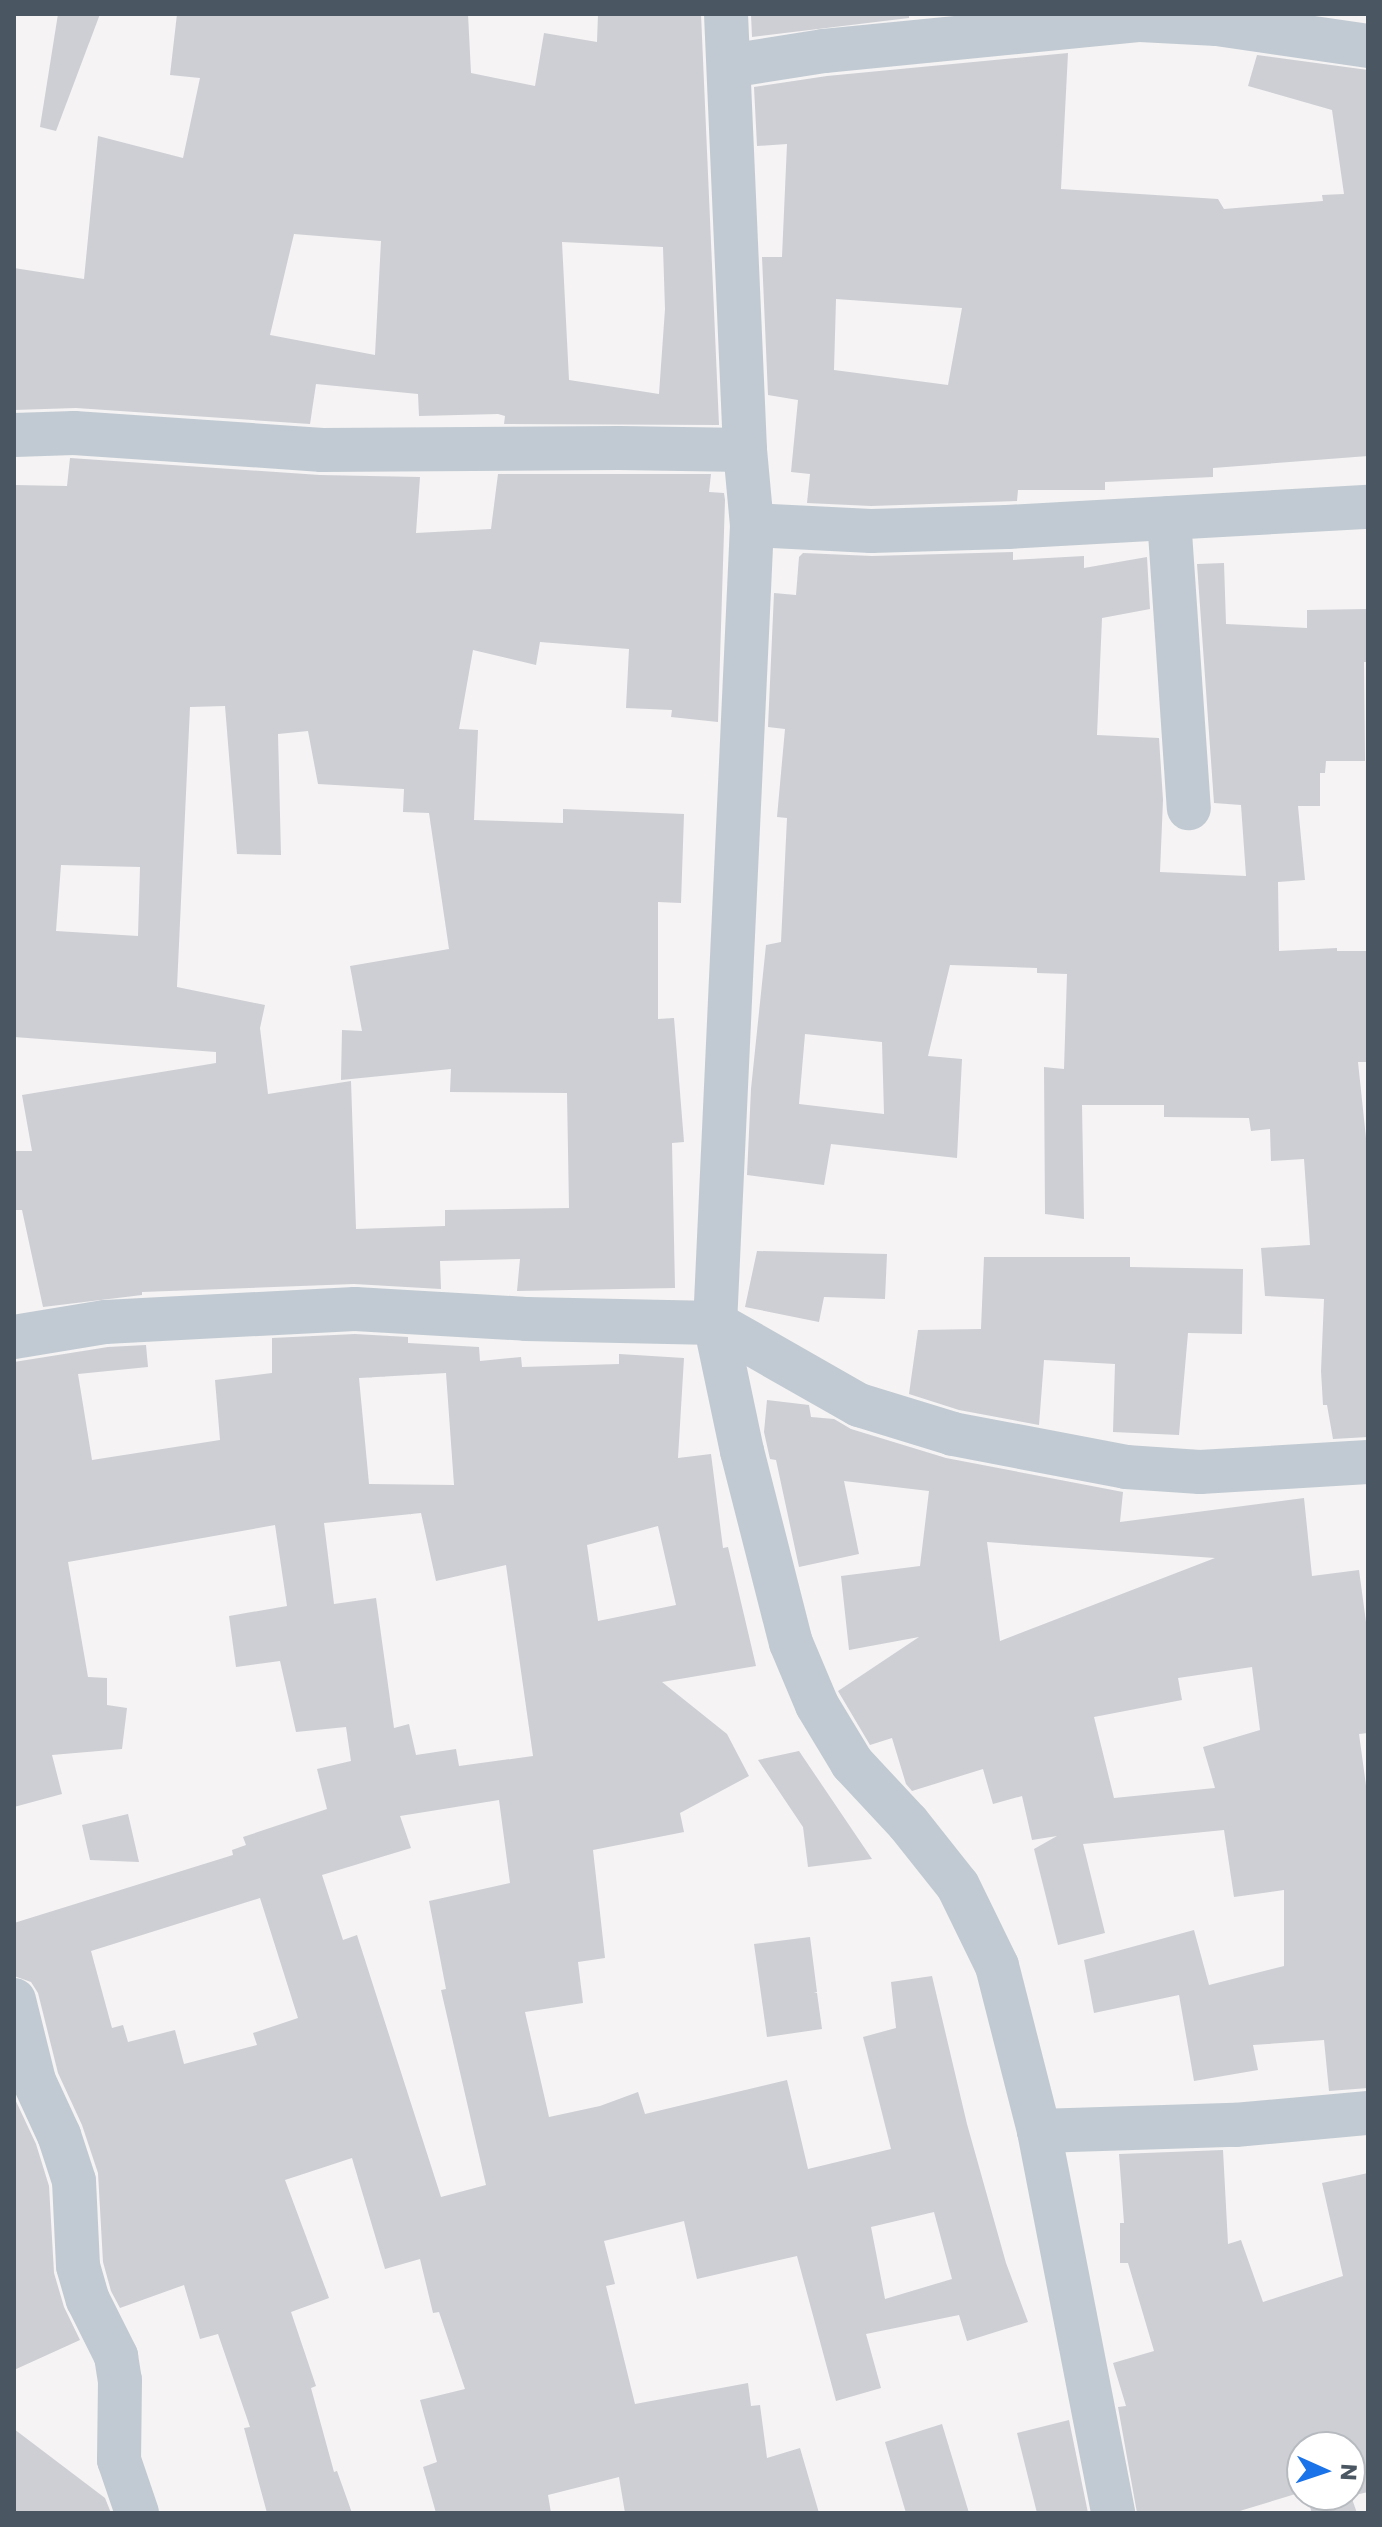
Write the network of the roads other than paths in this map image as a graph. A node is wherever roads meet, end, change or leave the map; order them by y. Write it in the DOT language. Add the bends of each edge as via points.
graph roads {
  1 [pos="726,14"];
  2 [pos="1368,46"];
  3 [pos="729,66"];
  4 [pos="14,435"];
  5 [pos="745,450"];
  6 [pos="1368,507"];
  7 [pos="1169,518"];
  8 [pos="752,525"];
  9 [pos="1189,808"];
  10 [pos="715,1323"];
  11 [pos="14,1337"];
  12 [pos="1368,1462"];
  13 [pos="14,2000"];
  14 [pos="1368,2113"];
  15 [pos="1039,2131"];
  16 [pos="137,2513"];
  17 [pos="1113,2513"];
  1 -- 3 [label="street"];
  2 -- 3 [label="street" via="1217,24 1140,20 853,48"];
  3 -- 5 [label="street"];
  4 -- 5 [label="street" via="74,433 322,450"];
  5 -- 8 [label="street"];
  6 -- 7 [label="street"];
  7 -- 8 [label="street" via="871,531"];
  7 -- 9 [label="street"];
  8 -- 10 [label="street"];
  10 -- 11 [label="street" via="355,1309 105,1322"];
  10 -- 12 [label="street" via="859,1405 953,1434 1126,1467 1185,1471 1289,1470"];
  10 -- 15 [label="street" via="791,1643 817,1705 852,1763 958,1886 997,1966"];
  13 -- 16 [label="street" via="34,2081 74,2181 78,2266 88,2300 116,2356 119,2460"];
  14 -- 15 [label="street" via="1235,2125"];
  15 -- 17 [label="street"];
}
